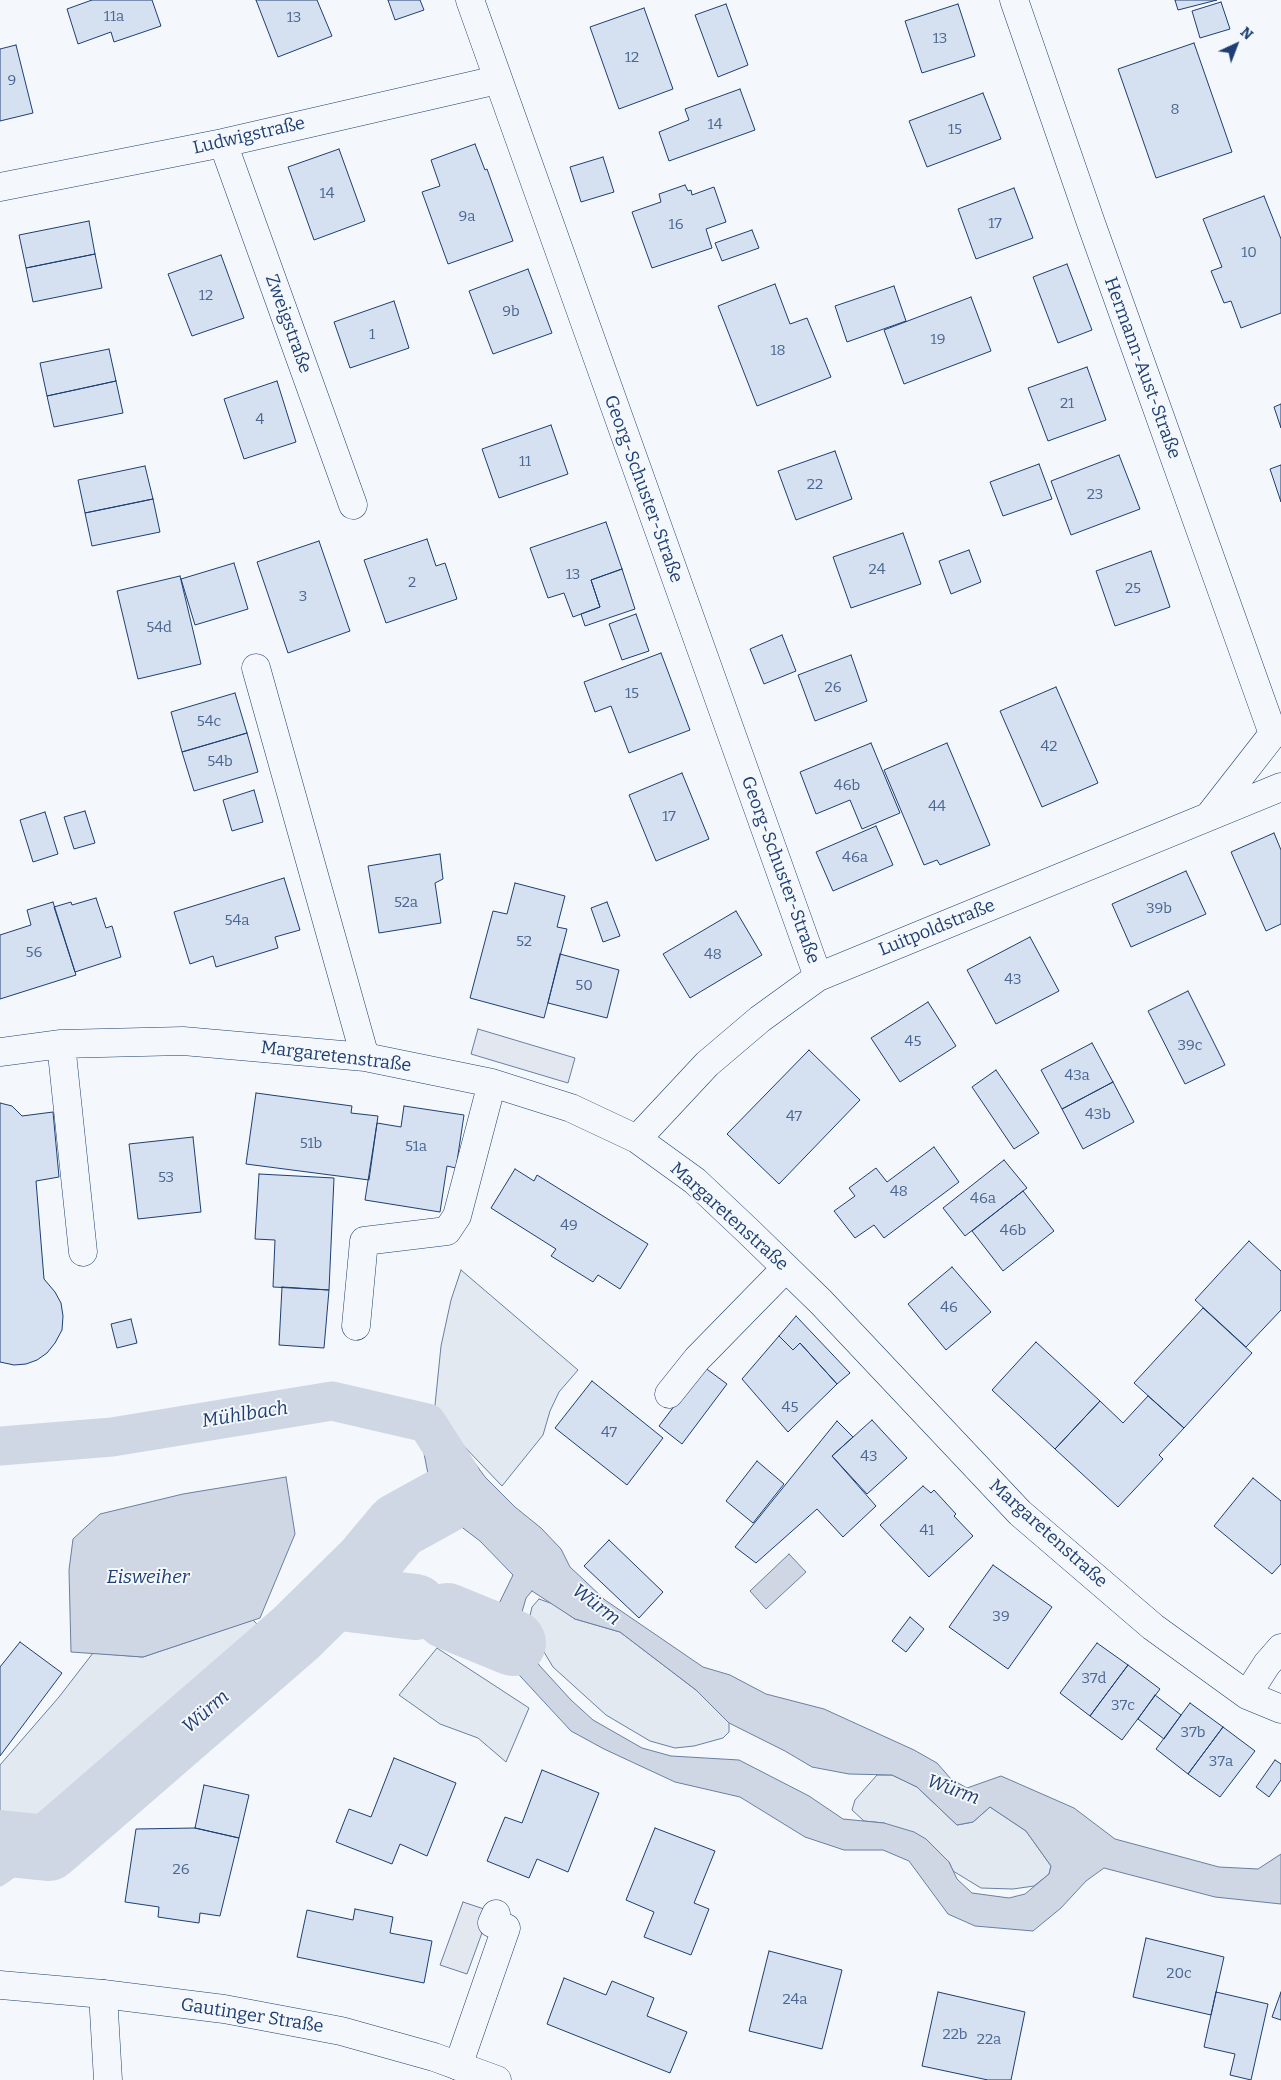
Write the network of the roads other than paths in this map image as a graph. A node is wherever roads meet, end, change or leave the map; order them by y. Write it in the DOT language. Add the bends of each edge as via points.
graph roads {
  1 [pos="470,0"];
  2 [pos="1014,0"];
  3 [pos="497,80"];
  4 [pos="223,143"];
  5 [pos="0,187"];
  6 [pos="353,505"];
  7 [pos="256,668"];
  8 [pos="1277,736"];
  9 [pos="1281,786"];
  10 [pos="1209,816"];
  11 [pos="818,977"];
  12 [pos="61,1044"];
  13 [pos="0,1052"];
  14 [pos="365,1057"];
  15 [pos="492,1083"];
  16 [pos="637,1139"];
  17 [pos="84,1252"];
  18 [pos="786,1268"];
  19 [pos="356,1326"];
  20 [pos="670,1394"];
  21 [pos="1281,1648"];
  22 [pos="1247,1695"];
  23 [pos="1281,1709"];
  24 [pos="496,1914"];
  25 [pos="0,1985"];
  26 [pos="103,1994"];
  27 [pos="458,2066"];
  28 [pos="108,2080"];
  29 [pos="496,2080"];
  1 -- 3 [label="street, Georg-Schuster-Straße"];
  2 -- 8 [label="street, Hermann-Aust-Straße" via="1091,224"];
  3 -- 4 [label="street, Ludwigstraße"];
  3 -- 11 [label="street, Georg-Schuster-Straße"];
  4 -- 5 [label="street, Ludwigstraße"];
  4 -- 6 [label="street, Zweigstraße"];
  7 -- 14 [label="street"];
  8 -- 10 [label="street, Hermann-Aust-Straße"];
  9 -- 10 [label="street, Luitpoldstraße"];
  10 -- 11 [label="street, Luitpoldstraße"];
  11 -- 16 [label="street, Luitpoldstraße" via="760,1019 707,1064"];
  12 -- 13 [label="street, Margaretenstraße"];
  12 -- 14 [label="street, Margaretenstraße" via="183,1041"];
  12 -- 17 [label="street"];
  14 -- 15 [label="street, Margaretenstraße"];
  15 -- 16 [label="street, Margaretenstraße" via="571,1108"];
  15 -- 19 [label="street" via="457,1216 447,1231 364,1240"];
  16 -- 18 [label="street, Margaretenstraße" via="695,1181"];
  18 -- 20 [label="street" via="697,1360"];
  18 -- 22 [label="street, Margaretenstraße" via="1020,1513 1153,1627"];
  21 -- 22 [label="street"];
  22 -- 23 [label="street, Margaretenstraße"];
  24 -- 27 [label="street" via="492,1923 506,1928"];
  25 -- 26 [label="street, Gautinger Straße"];
  26 -- 27 [label="street, Gautinger Straße" via="224,2009 341,2030"];
  26 -- 28 [label="street"];
  27 -- 29 [label="street, Gautinger Straße"];
}
